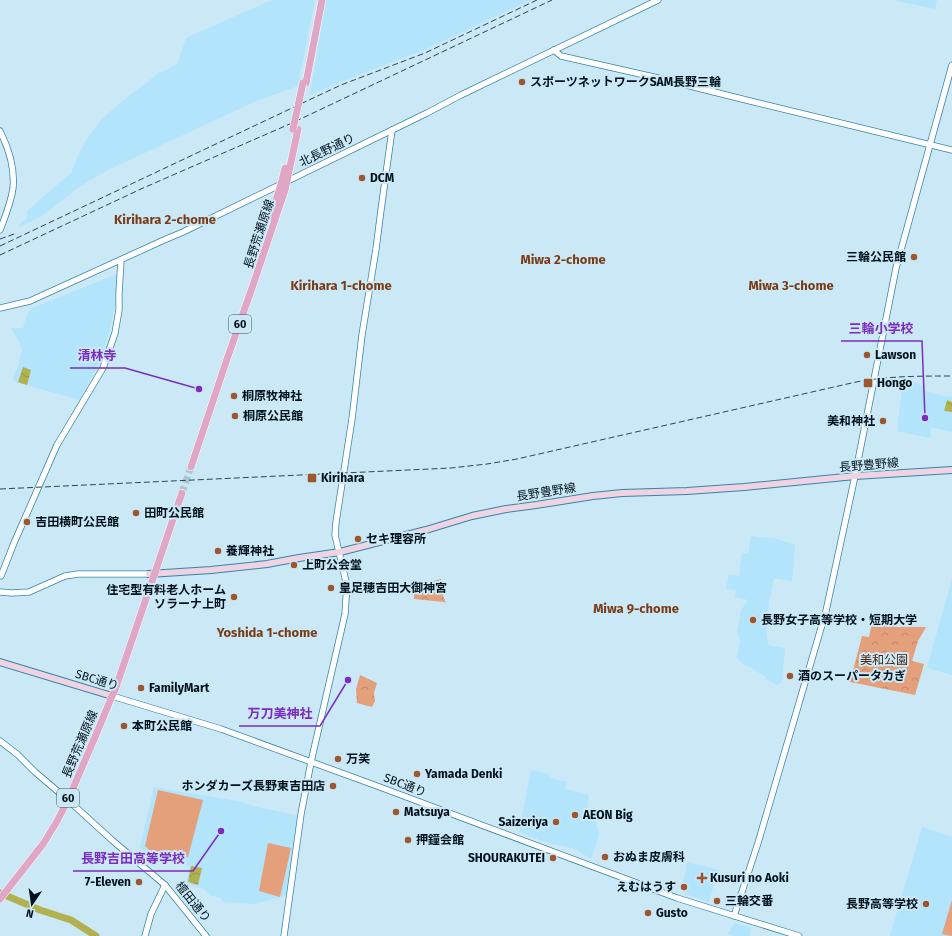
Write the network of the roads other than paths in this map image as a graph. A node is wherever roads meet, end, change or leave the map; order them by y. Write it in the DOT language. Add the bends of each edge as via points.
graph roads {
  1 [pos="318,0"];
  2 [pos="322,0"];
  3 [pos="658,0"];
  4 [pos="554,50"];
  5 [pos="952,65"];
  6 [pos="305,83"];
  7 [pos="392,130"];
  8 [pos="0,131"];
  9 [pos="930,144"];
  10 [pos="952,150"];
  11 [pos="284,182"];
  12 [pos="0,230"];
  13 [pos="120,260"];
  14 [pos="0,308"];
  15 [pos="189,466"];
  16 [pos="952,470"];
  17 [pos="855,476"];
  18 [pos="180,493"];
  19 [pos="340,552"];
  20 [pos="152,574"];
  21 [pos="0,577"];
  22 [pos="0,592"];
  23 [pos="0,662"];
  24 [pos="112,696"];
  25 [pos="0,741"];
  26 [pos="311,762"];
  27 [pos="68,800"];
  28 [pos="165,885"];
  29 [pos="0,899"];
  30 [pos="734,916"];
  31 [pos="145,936"];
  32 [pos="206,936"];
  33 [pos="284,936"];
  34 [pos="799,936"];
  1 -- 6 [label="main road, 長野荒瀬原線 / 60"];
  2 -- 6 [label="main road, 長野荒瀬原線 / 60"];
  3 -- 4 [label="street, 北長野通り"];
  4 -- 7 [label="street, 北長野通り"];
  4 -- 9 [label="street" via="561,56"];
  5 -- 9 [label="street"];
  6 -- 11 [label="main road, 長野荒瀬原線 / 60"];
  7 -- 11 [label="street, 北長野通り"];
  7 -- 19 [label="street" via="336,522 335,535"];
  8 -- 12 [label="street" via="10,155 13,178 11,199"];
  9 -- 10 [label="street"];
  9 -- 17 [label="street" via="896,268"];
  11 -- 13 [label="street, 北長野通り"];
  11 -- 15 [label="main road, 長野荒瀬原線 / 60" via="252,288"];
  13 -- 14 [label="street, 北長野通り" via="30,301"];
  13 -- 21 [label="street" via="119,310 115,333 103,368 57,445"];
  16 -- 17 [label="main road, 長野豊野線"];
  17 -- 19 [label="main road, 長野豊野線" via="748,487 622,493 506,509"];
  17 -- 30 [label="street" via="826,611"];
  18 -- 20 [label="main road, 長野荒瀬原線 / 60"];
  19 -- 20 [label="main road, 長野豊野線" via="267,564"];
  19 -- 26 [label="street" via="347,586 345,614"];
  20 -- 22 [label="street" via="78,574 66,576 29,592"];
  20 -- 24 [label="main road, 長野荒瀬原線 / 60" via="111,689"];
  23 -- 24 [label="main road, SBC通り"];
  24 -- 26 [label="street, SBC通り" via="221,729"];
  24 -- 27 [label="main road, 長野荒瀬原線 / 60"];
  25 -- 27 [label="street, 檀田通り"];
  26 -- 30 [label="street, SBC通り" via="677,898"];
  26 -- 33 [label="street"];
  27 -- 28 [label="street, 檀田通り"];
  27 -- 29 [label="main road, 長野荒瀬原線 / 60" via="43,844"];
  28 -- 31 [label="street" via="151,914"];
  28 -- 32 [label="street, 檀田通り"];
  30 -- 34 [label="street, SBC通り"];
}
